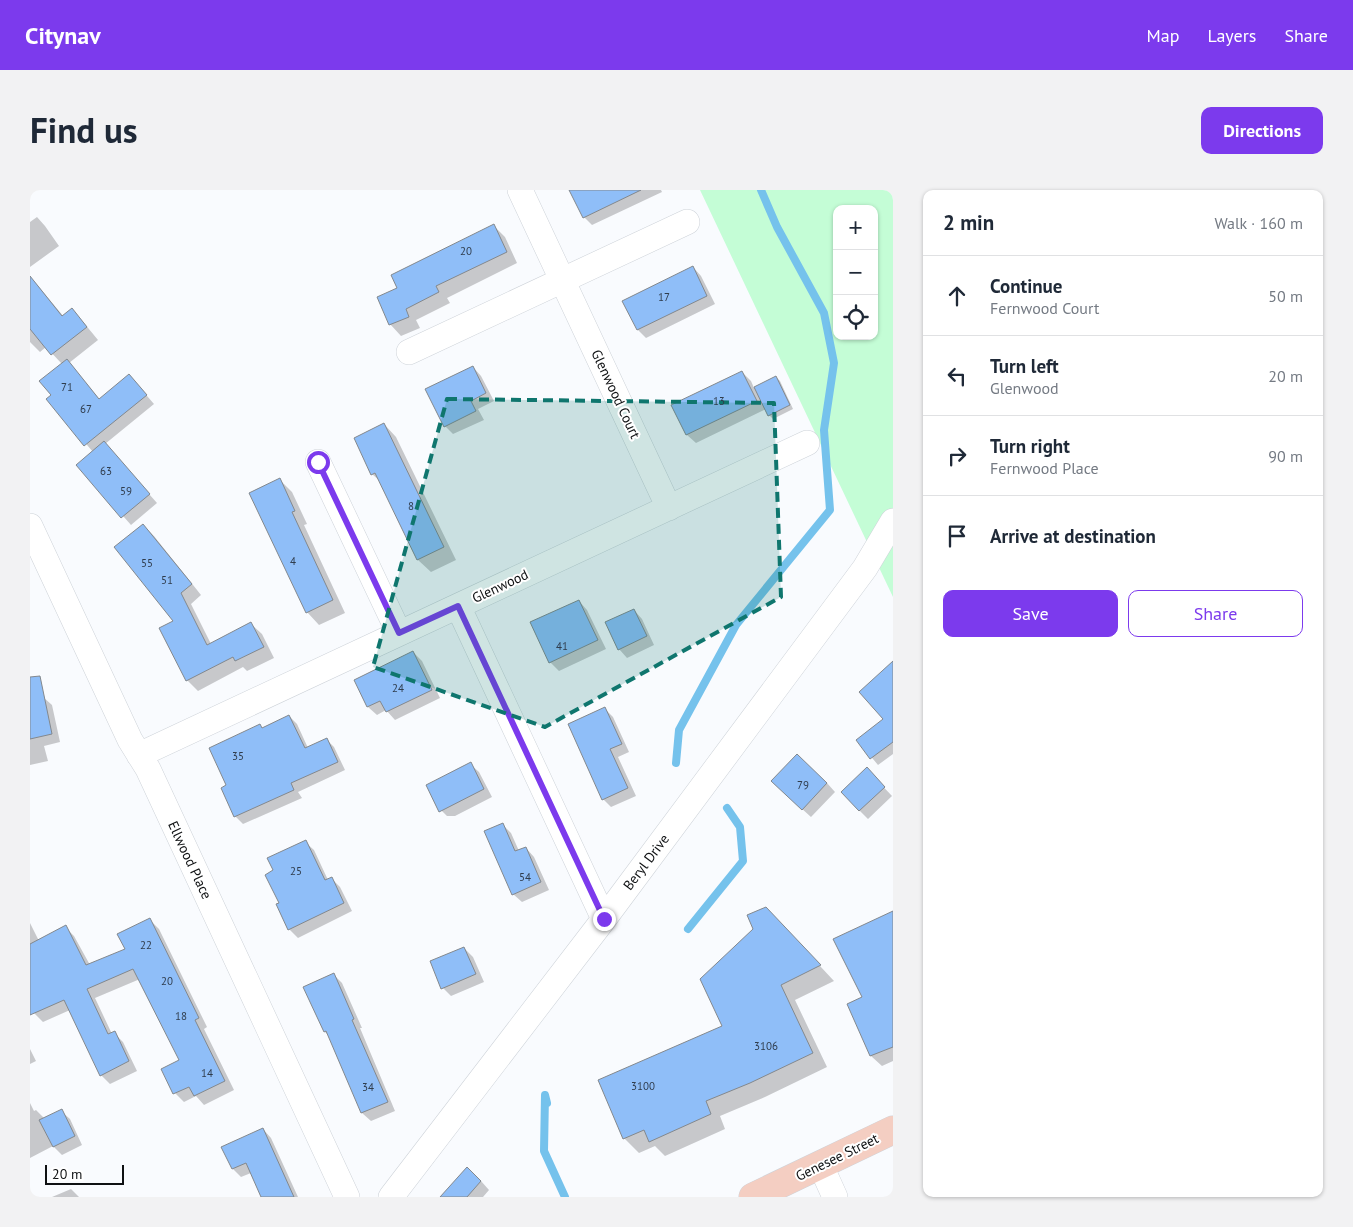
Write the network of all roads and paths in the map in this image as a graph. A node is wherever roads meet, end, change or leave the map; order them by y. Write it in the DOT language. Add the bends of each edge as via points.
graph roads {
  1 [pos="520,190"];
  2 [pos="687,222"];
  3 [pos="563,280"];
  4 [pos="409,352"];
  5 [pos="807,443"];
  6 [pos="318,462"];
  7 [pos="669,508"];
  8 [pos="893,521"];
  9 [pos="30,526"];
  10 [pos="458,606"];
  11 [pos="399,633"];
  12 [pos="139,755"];
  13 [pos="604,919"];
  14 [pos="893,1130"];
  15 [pos="821,1166"];
  16 [pos="347,1197"];
  17 [pos="391,1197"];
  18 [pos="753,1197"];
  19 [pos="835,1197"];
  1 -- 3 [label="street, Glenwood Court"];
  2 -- 3 [label="street"];
  3 -- 4 [label="street"];
  3 -- 7 [label="street, Glenwood Court"];
  5 -- 7 [label="street, Glenwood"];
  6 -- 11 [label="street"];
  7 -- 10 [label="street, Glenwood"];
  8 -- 13 [label="street, Beryl Drive" via="865,568"];
  9 -- 12 [label="street, Ellwood Place"];
  10 -- 11 [label="street, Glenwood"];
  10 -- 13 [label="street"];
  11 -- 12 [label="street, Glenwood"];
  12 -- 16 [label="street, Ellwood Place"];
  13 -- 17 [label="street, Beryl Drive"];
  14 -- 15 [label="main road, Genesee Street"];
  15 -- 18 [label="main road, Genesee Street"];
  15 -- 19 [label="street"];
}
